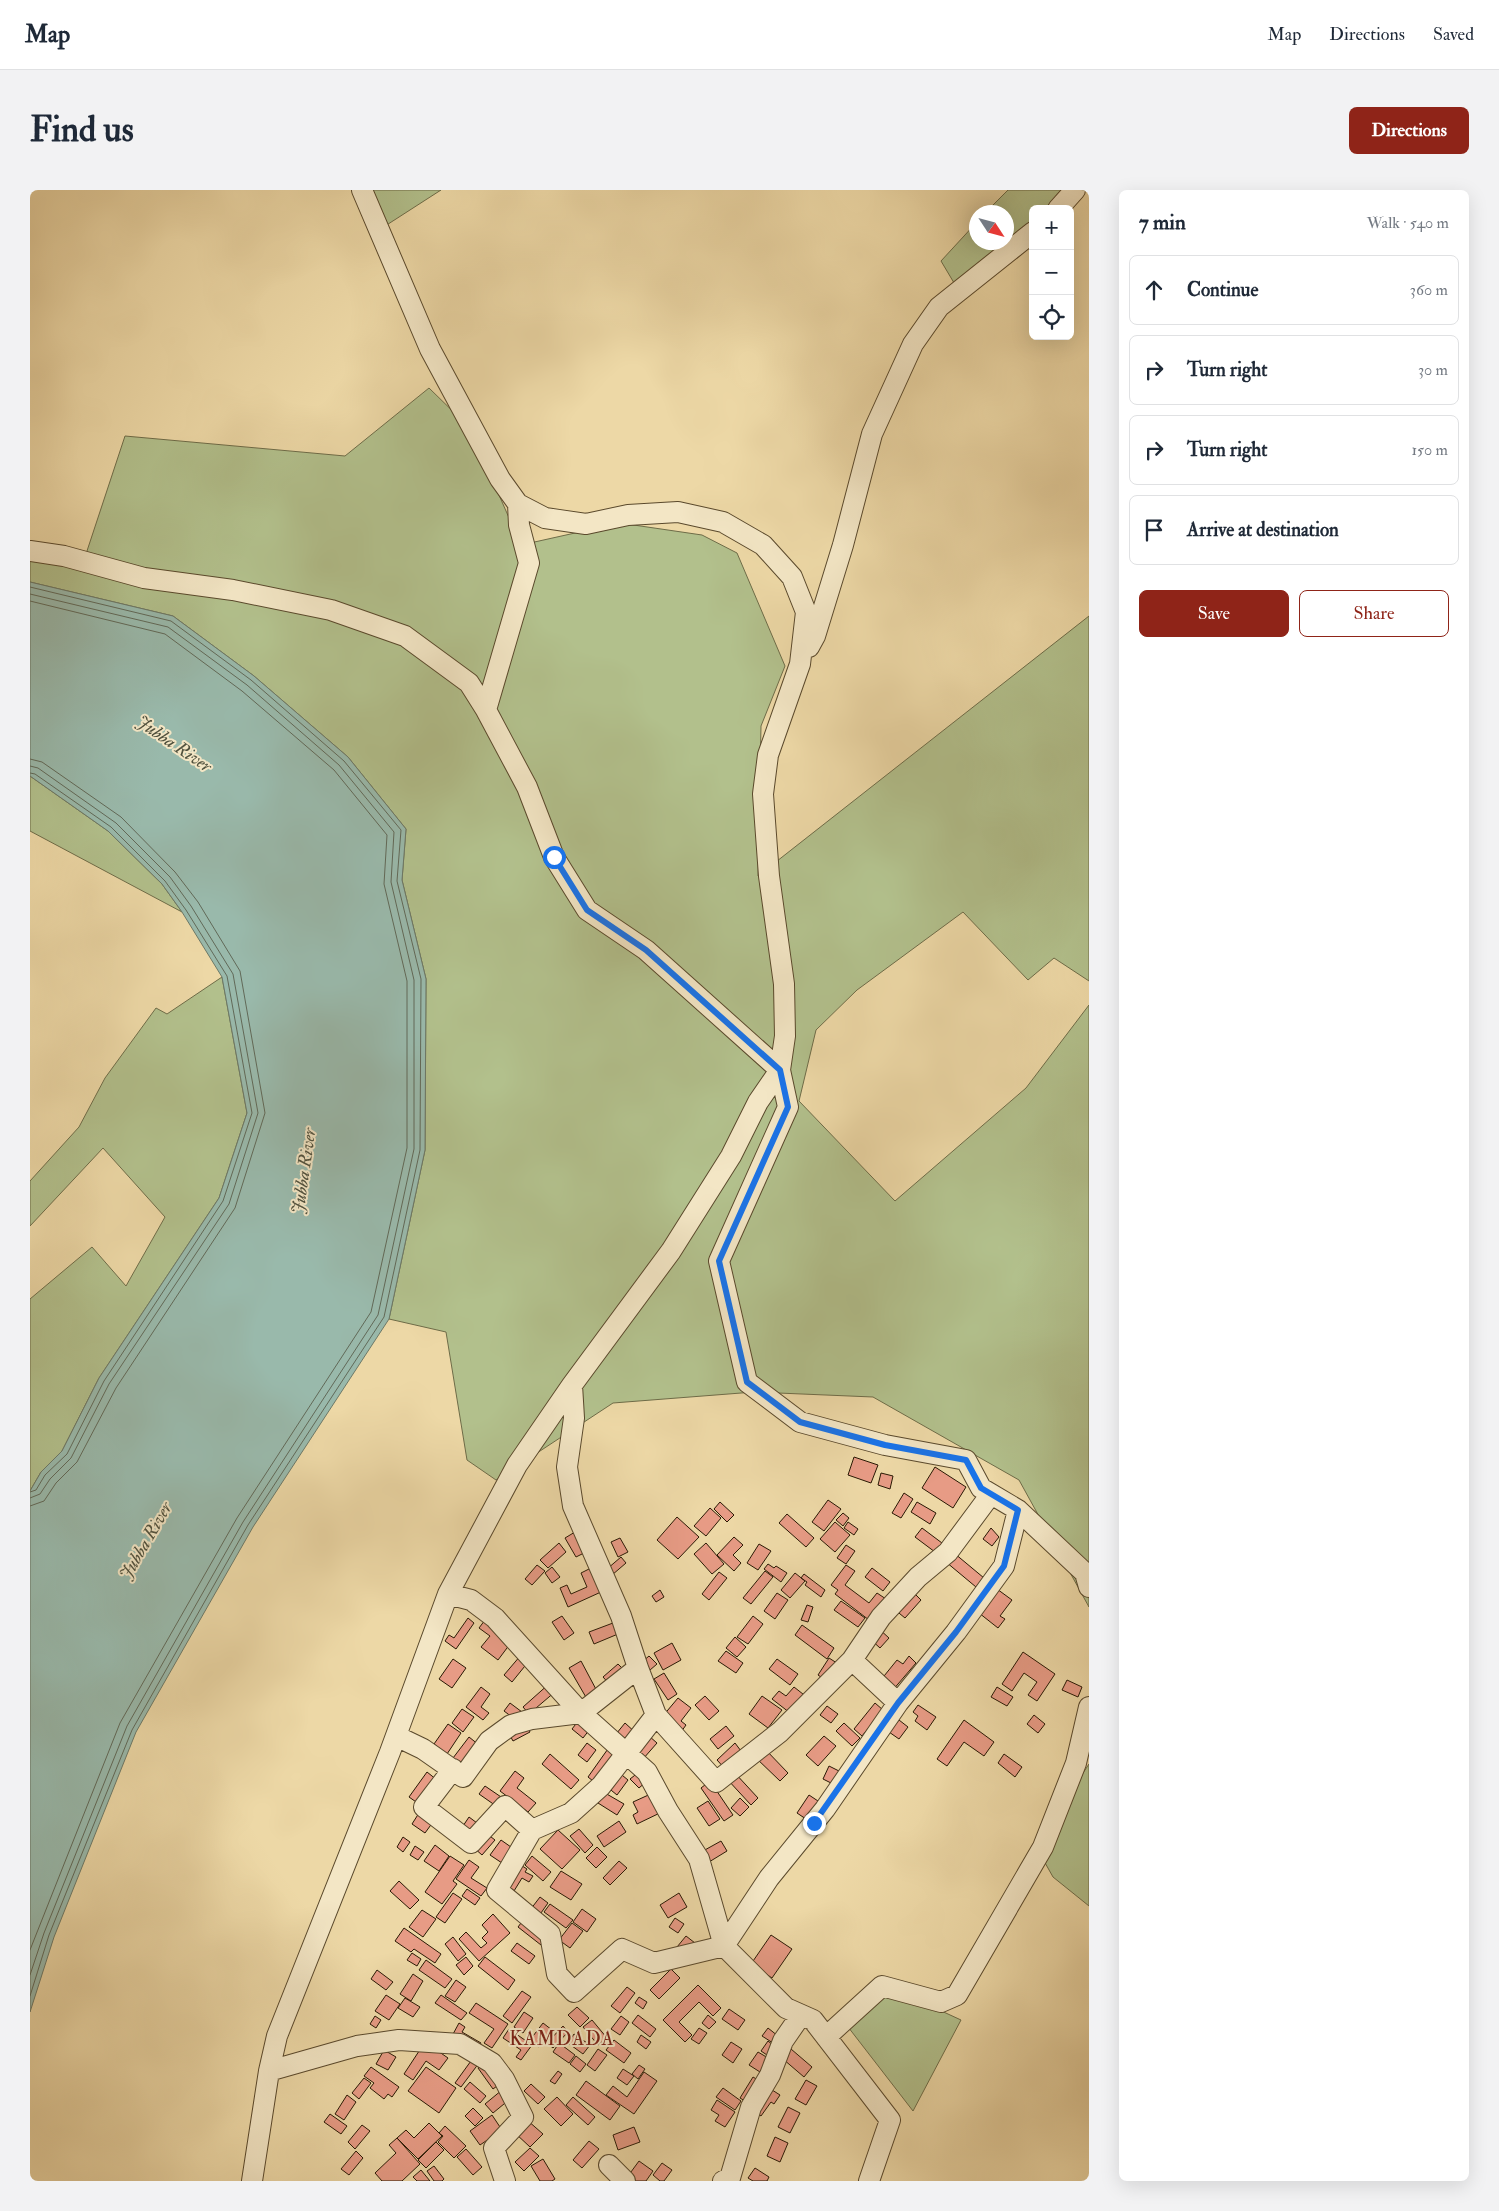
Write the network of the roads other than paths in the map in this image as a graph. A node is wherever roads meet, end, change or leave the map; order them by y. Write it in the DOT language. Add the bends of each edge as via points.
graph roads {
  1 [pos="362,190"];
  2 [pos="1075,190"];
  3 [pos="1062,205"];
  4 [pos="1029,235"];
  5 [pos="518,504"];
  6 [pos="30,551"];
  7 [pos="800,664"];
  8 [pos="486,710"];
  9 [pos="780,1070"];
  10 [pos="572,1385"];
  11 [pos="991,1494"];
  12 [pos="1018,1510"];
  13 [pos="1089,1588"];
  14 [pos="448,1594"];
  15 [pos="852,1660"];
  16 [pos="638,1668"];
  17 [pos="898,1703"];
  18 [pos="1089,1707"];
  19 [pos="581,1713"];
  20 [pos="656,1715"];
  21 [pos="396,1736"];
  22 [pos="626,1753"];
  23 [pos="453,1770"];
  24 [pos="532,1830"];
  25 [pos="724,1946"];
  26 [pos="801,2015"];
  27 [pos="826,2036"];
  28 [pos="269,2071"];
  29 [pos="609,2166"];
  30 [pos="252,2181"];
  31 [pos="505,2181"];
  32 [pos="625,2181"];
  33 [pos="723,2181"];
  34 [pos="869,2181"];
  1 -- 5 [label="street" via="430,349 500,479"];
  2 -- 3 [label="street"];
  4 -- 7 [label="street" via="939,307 913,344 872,434 815,636"];
  5 -- 7 [label="street" via="545,518 586,524 628,514 678,512 723,522 763,545 792,577 806,612"];
  5 -- 8 [label="street" via="519,525 529,563"];
  6 -- 8 [label="street" via="64,556 144,578 233,590 331,610 405,636 469,683"];
  7 -- 9 [label="street" via="768,755 763,794 769,876 784,984 785,1036"];
  8 -- 9 [label="street" via="526,787 554,857 587,910 646,950"];
  9 -- 10 [label="street" via="758,1102 732,1156 671,1251"];
  9 -- 11 [label="street" via="788,1107 719,1261 747,1382 800,1422 885,1445 966,1460 981,1488"];
  10 -- 14 [label="street" via="517,1465"];
  10 -- 16 [label="street" via="574,1418 568,1467 573,1506 621,1616"];
  11 -- 12 [label="street"];
  11 -- 15 [label="street" via="948,1552 918,1577 881,1617"];
  12 -- 13 [label="street" via="1085,1573"];
  12 -- 17 [label="street" via="1004,1566"];
  14 -- 19 [label="street" via="472,1600 496,1618"];
  14 -- 21 [label="street"];
  15 -- 17 [label="street"];
  15 -- 20 [label="street" via="780,1732 716,1782"];
  16 -- 19 [label="street"];
  16 -- 20 [label="street"];
  17 -- 25 [label="street" via="825,1809 769,1878"];
  18 -- 27 [label="street" via="1076,1763 1042,1846 957,1996 941,2002 882,1986"];
  19 -- 22 [label="street"];
  19 -- 23 [label="street" via="521,1721 489,1741 463,1777"];
  20 -- 22 [label="street"];
  21 -- 23 [label="street" via="423,1749"];
  21 -- 28 [label="street" via="277,2036"];
  22 -- 24 [label="street" via="601,1786 571,1813"];
  22 -- 25 [label="street" via="647,1772 699,1859"];
  23 -- 24 [label="street" via="424,1807 471,1843 505,1806"];
  24 -- 25 [label="street" via="497,1890 550,1934 556,1974 574,1992 622,1949 654,1963"];
  25 -- 26 [label="street" via="786,2008"];
  26 -- 27 [label="street" via="813,2020"];
  26 -- 33 [label="street" via="783,2041 770,2075 751,2108 730,2178"];
  27 -- 34 [label="street" via="890,2120"];
  28 -- 30 [label="street"];
  28 -- 31 [label="street" via="357,2046 399,2040 460,2044 492,2063 523,2117 494,2148"];
  29 -- 32 [label="street"];
}
